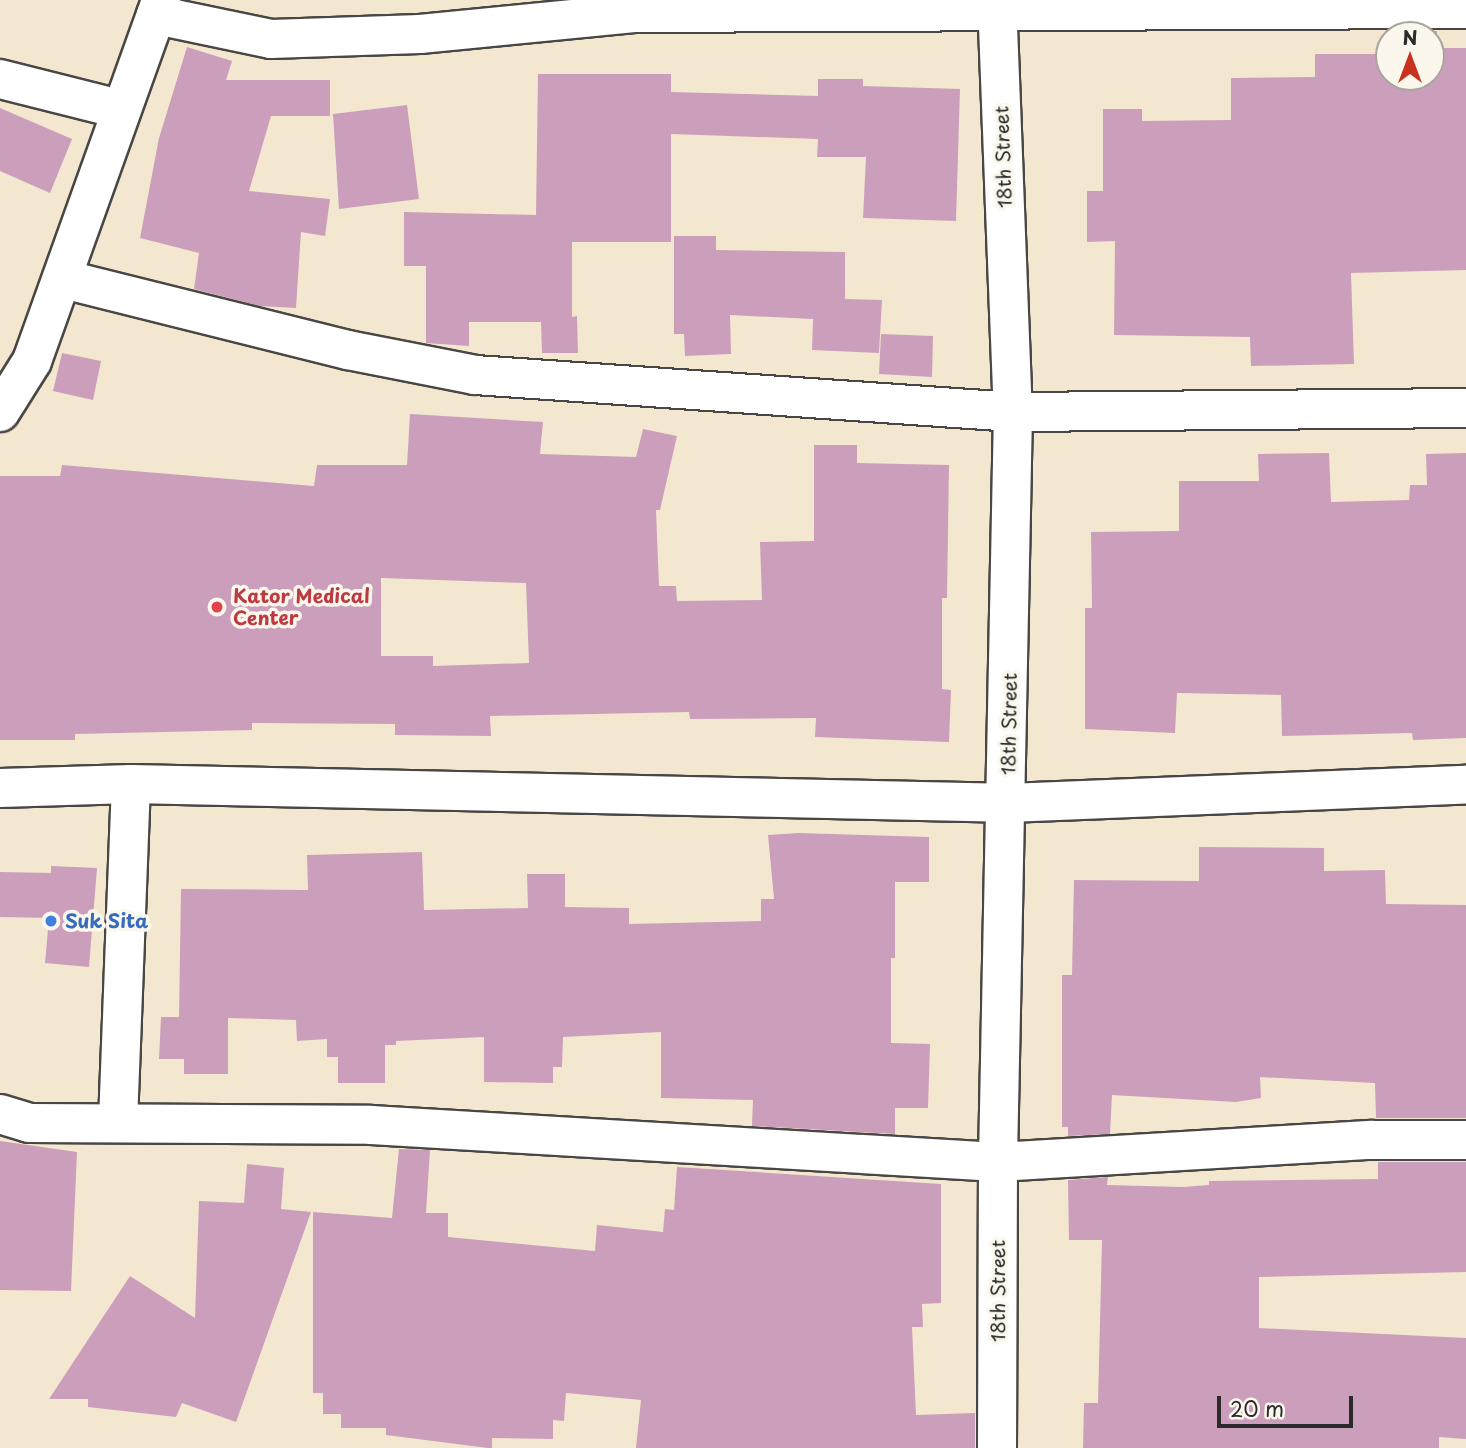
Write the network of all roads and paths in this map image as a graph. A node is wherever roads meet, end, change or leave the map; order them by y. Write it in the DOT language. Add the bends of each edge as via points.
graph roads {
  1 [pos="159,7"];
  2 [pos="997,7"];
  3 [pos="1466,9"];
  4 [pos="0,79"];
  5 [pos="119,109"];
  6 [pos="63,279"];
  7 [pos="1466,408"];
  8 [pos="0,412"];
  9 [pos="1013,412"];
  10 [pos="131,784"];
  11 [pos="1466,785"];
  12 [pos="0,789"];
  13 [pos="1008,803"];
  14 [pos="0,1114"];
  15 [pos="118,1122"];
  16 [pos="1466,1140"];
  17 [pos="998,1161"];
  18 [pos="998,1448"];
  1 -- 2 [label="street" via="271,39 419,34 634,13"];
  1 -- 5 [label="street"];
  2 -- 3 [label="street"];
  2 -- 9 [label="street, 18th Street"];
  4 -- 5 [label="street"];
  5 -- 6 [label="street"];
  6 -- 8 [label="street" via="32,361"];
  6 -- 9 [label="street" via="348,350 475,375"];
  7 -- 9 [label="street"];
  9 -- 13 [label="street, 18th Street"];
  10 -- 12 [label="street"];
  10 -- 13 [label="street"];
  10 -- 15 [label="street"];
  11 -- 13 [label="street"];
  13 -- 17 [label="street, 18th Street"];
  14 -- 15 [label="street" via="29,1123"];
  15 -- 17 [label="street" via="371,1125"];
  16 -- 17 [label="street" via="1372,1140"];
  17 -- 18 [label="street, 18th Street"];
}
